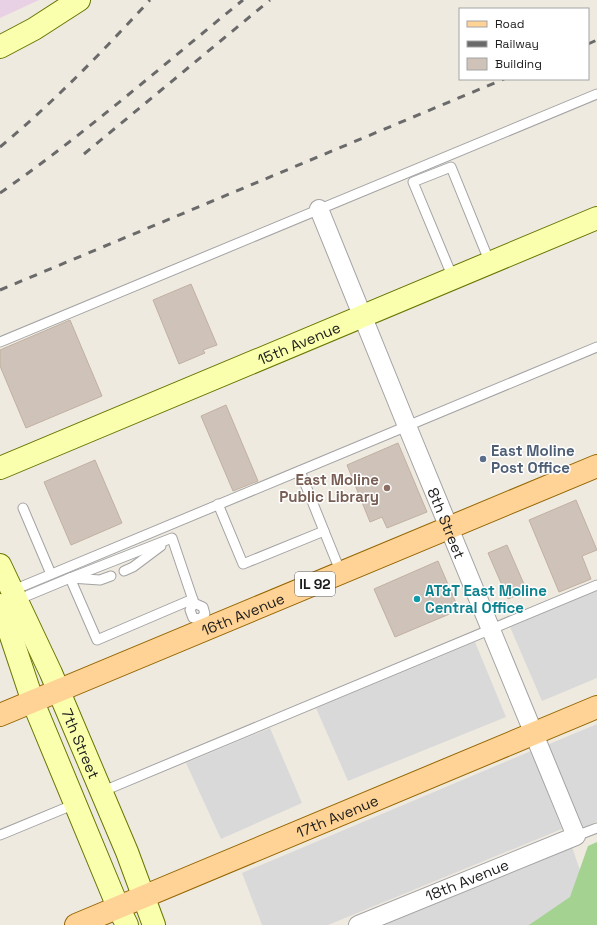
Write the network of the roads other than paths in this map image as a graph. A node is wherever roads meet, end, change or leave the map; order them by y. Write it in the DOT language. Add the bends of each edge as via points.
graph roads {
  1 [pos="79,0"];
  2 [pos="0,47"];
  3 [pos="597,94"];
  4 [pos="319,209"];
  5 [pos="597,218"];
  6 [pos="490,263"];
  7 [pos="453,278"];
  8 [pos="362,316"];
  9 [pos="0,342"];
  10 [pos="597,347"];
  11 [pos="407,426"];
  12 [pos="597,466"];
  13 [pos="0,468"];
  14 [pos="300,471"];
  15 [pos="218,504"];
  16 [pos="23,508"];
  17 [pos="449,528"];
  18 [pos="324,532"];
  19 [pos="172,538"];
  20 [pos="0,565"];
  21 [pos="124,571"];
  22 [pos="341,573"];
  23 [pos="51,574"];
  24 [pos="111,576"];
  25 [pos="70,578"];
  26 [pos="597,585"];
  27 [pos="7,598"];
  28 [pos="194,601"];
  29 [pos="202,624"];
  30 [pos="492,629"];
  31 [pos="59,691"];
  32 [pos="33,702"];
  33 [pos="597,707"];
  34 [pos="0,715"];
  35 [pos="535,733"];
  36 [pos="101,792"];
  37 [pos="75,804"];
  38 [pos="597,828"];
  39 [pos="0,835"];
  40 [pos="576,836"];
  41 [pos="144,896"];
  42 [pos="122,916"];
  43 [pos="76,925"];
  44 [pos="154,925"];
  45 [pos="358,925"];
  1 -- 2 [label="street"];
  3 -- 4 [label="lane"];
  4 -- 8 [label="street, 8th Street"];
  4 -- 9 [label="lane"];
  5 -- 6 [label="street, 15th Avenue"];
  6 -- 7 [label="street, 15th Avenue"];
  6 -- 7 [label="lane" via="451,168 414,182"];
  7 -- 8 [label="street, 15th Avenue"];
  8 -- 11 [label="street, 8th Street"];
  8 -- 13 [label="street, 15th Avenue"];
  10 -- 11 [label="lane"];
  11 -- 14 [label="lane"];
  11 -- 17 [label="street, 8th Street"];
  12 -- 17 [label="main road, 16th Avenue / IL 92"];
  14 -- 15 [label="lane"];
  14 -- 18 [label="lane"];
  15 -- 18 [label="lane" via="243,564"];
  15 -- 23 [label="lane"];
  16 -- 23 [label="lane"];
  17 -- 22 [label="main road, 16th Avenue / IL 92"];
  17 -- 30 [label="street, 8th Street"];
  18 -- 22 [label="lane"];
  19 -- 21 [label="lane"];
  19 -- 25 [label="lane"];
  19 -- 28 [label="lane"];
  20 -- 27 [label="street, 7th Street"];
  22 -- 29 [label="main road, 16th Avenue / IL 92"];
  23 -- 27 [label="lane"];
  24 -- 25 [label="lane" via="100,580"];
  25 -- 27 [label="lane"];
  25 -- 28 [label="lane" via="97,640"];
  26 -- 30 [label="lane"];
  27 -- 31 [label="street, 7th Street"];
  27 -- 32 [label="street, 7th Street"];
  28 -- 29 [label="lane" via="203,607 205,614"];
  29 -- 31 [label="main road, 16th Avenue / IL 92"];
  30 -- 35 [label="street, 8th Street"];
  30 -- 36 [label="lane"];
  31 -- 32 [label="main road, 16th Avenue / IL 92"];
  31 -- 36 [label="street, 7th Street"];
  32 -- 34 [label="main road, 16th Avenue / IL 92"];
  32 -- 37 [label="street, 7th Street"];
  33 -- 35 [label="main road, 17th Avenue"];
  35 -- 40 [label="street, 8th Street"];
  35 -- 41 [label="main road, 17th Avenue"];
  36 -- 41 [label="street, 7th Street"];
  37 -- 39 [label="lane"];
  37 -- 42 [label="street, 7th Street"];
  38 -- 40 [label="lane"];
  40 -- 45 [label="street, 18th Avenue"];
  41 -- 42 [label="main road, 17th Avenue"];
  41 -- 44 [label="street, 7th Street"];
  42 -- 43 [label="main road, 17th Avenue"];
}
